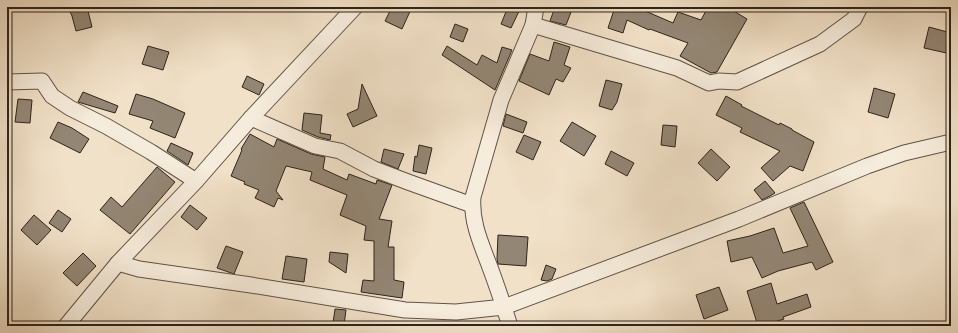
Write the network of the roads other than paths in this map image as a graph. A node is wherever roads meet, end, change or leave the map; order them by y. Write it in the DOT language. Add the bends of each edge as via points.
graph roads {
  1 [pos="355,7"];
  2 [pos="536,7"];
  3 [pos="860,7"];
  4 [pos="533,25"];
  5 [pos="7,82"];
  6 [pos="251,118"];
  7 [pos="951,142"];
  8 [pos="196,181"];
  9 [pos="472,205"];
  10 [pos="118,263"];
  11 [pos="504,307"];
  12 [pos="66,326"];
  13 [pos="510,326"];
  1 -- 6 [label="street"];
  2 -- 4 [label="street"];
  3 -- 4 [label="street" via="854,19 820,44 736,82 709,83 677,68"];
  4 -- 9 [label="street" via="501,100"];
  5 -- 8 [label="street" via="42,82 52,96 70,108 151,152"];
  6 -- 8 [label="street"];
  6 -- 9 [label="street" via="315,146 340,151 374,169"];
  7 -- 11 [label="street" via="904,153 866,166 739,219"];
  8 -- 10 [label="street"];
  9 -- 11 [label="street" via="474,224"];
  10 -- 11 [label="street" via="139,269 405,310 456,312"];
  10 -- 12 [label="street"];
  11 -- 13 [label="street"];
}
